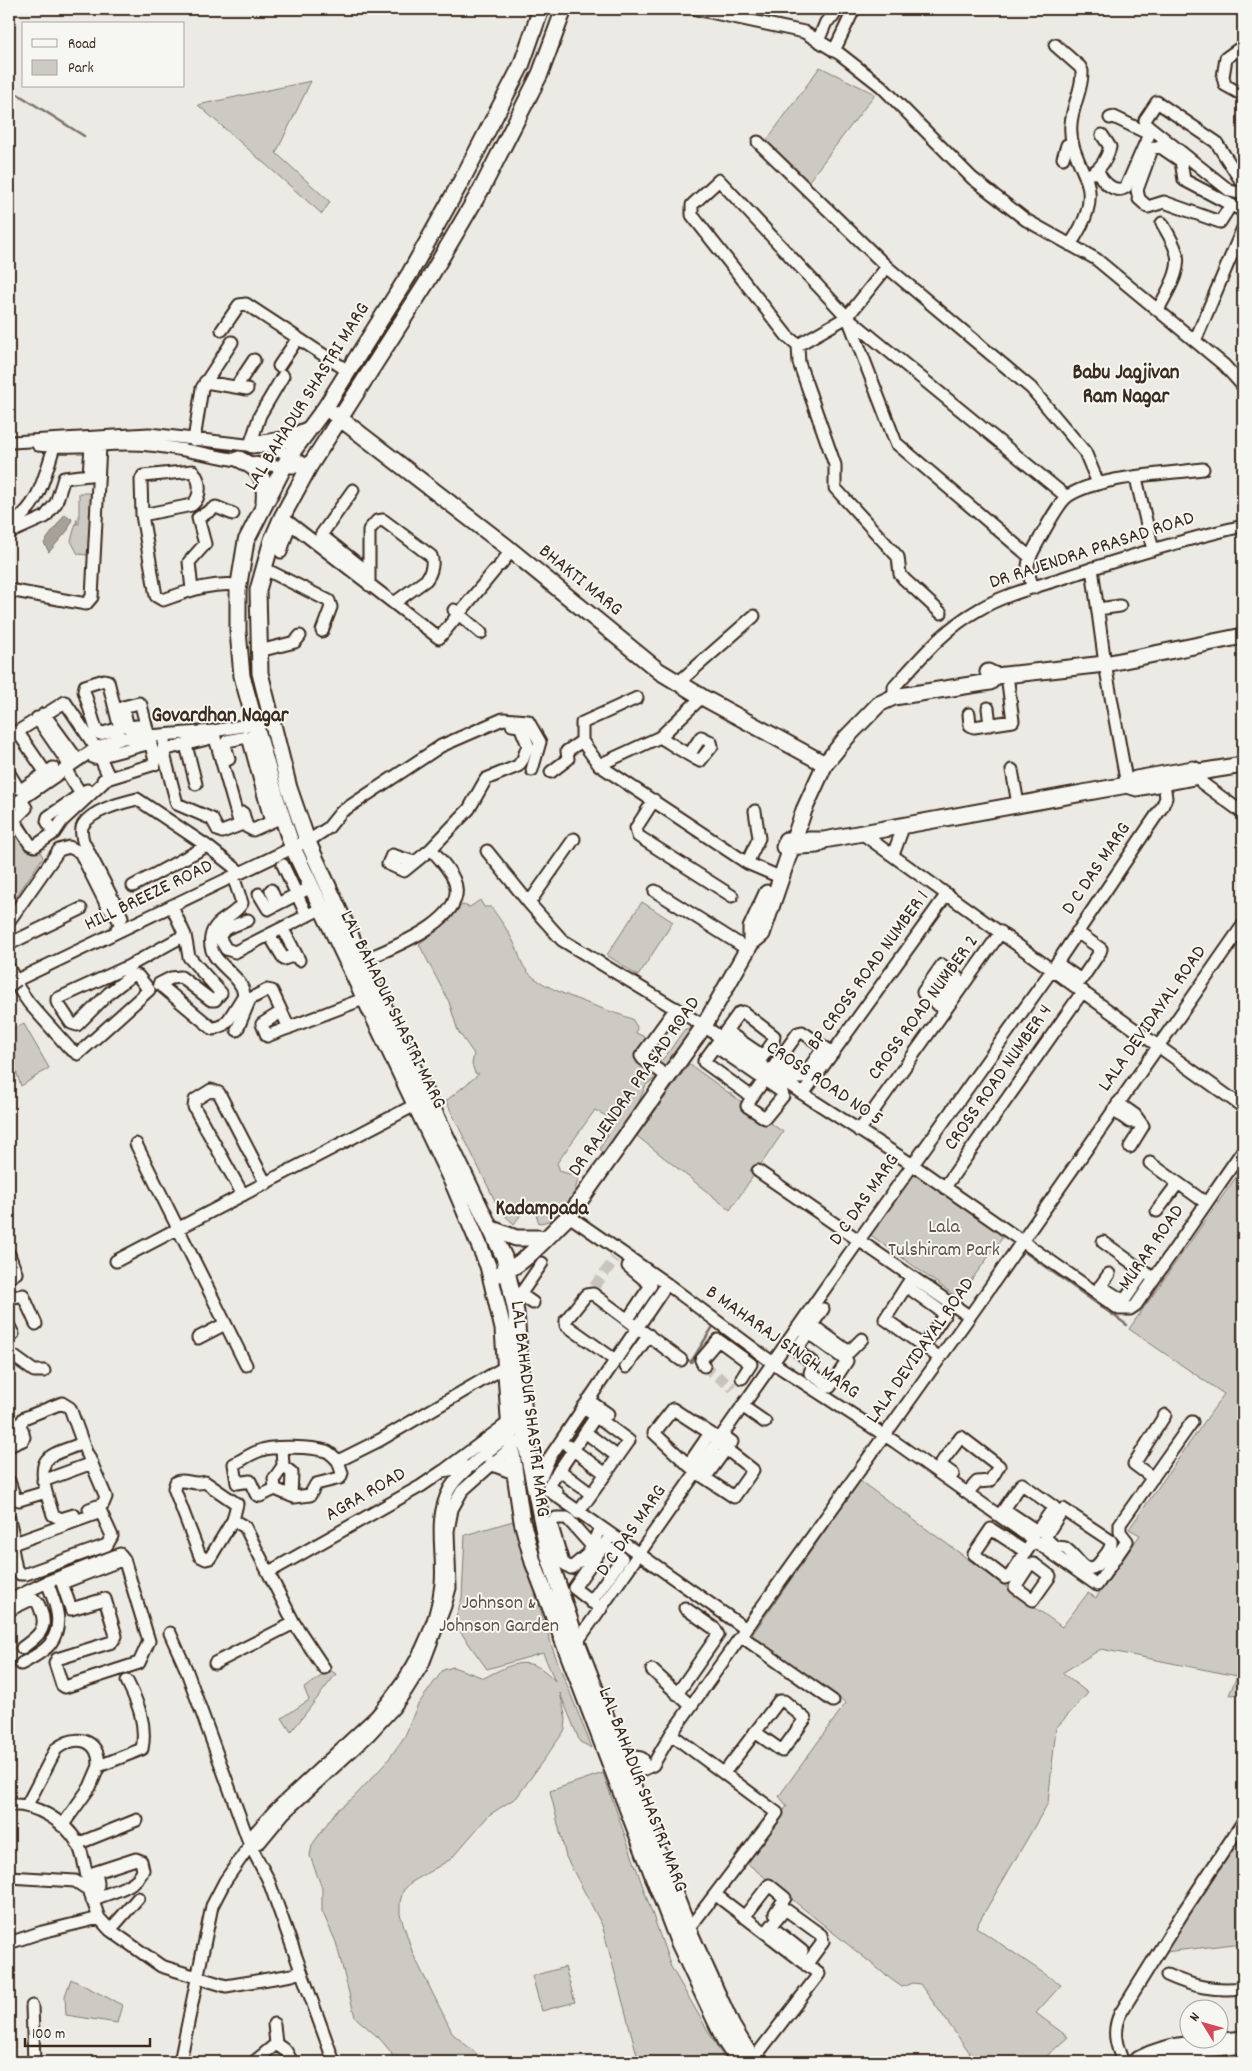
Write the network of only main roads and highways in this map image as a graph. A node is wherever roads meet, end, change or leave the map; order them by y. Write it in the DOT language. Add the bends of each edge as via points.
graph roads {
  1 [pos="541,9"];
  2 [pos="564,9"];
  3 [pos="353,399"];
  4 [pos="325,408"];
  5 [pos="341,419"];
  6 [pos="312,427"];
  7 [pos="332,432"];
  8 [pos="361,435"];
  9 [pos="251,445"];
  10 [pos="239,459"];
  11 [pos="264,503"];
  12 [pos="1243,636"];
  13 [pos="822,762"];
  14 [pos="1243,765"];
  15 [pos="297,837"];
  16 [pos="791,843"];
  17 [pos="749,946"];
  18 [pos="492,1229"];
  19 [pos="544,1236"];
  20 [pos="506,1266"];
  21 [pos="489,1271"];
  22 [pos="489,1466"];
  23 [pos="514,1471"];
  24 [pos="619,1748"];
  25 [pos="641,1760"];
  26 [pos="683,1936"];
  27 [pos="748,2062"];
  1 -- 4 [label="main road, LAL BAHADUR SHASTRI MARG" via="521,66 463,178 410,273"];
  2 -- 3 [label="main road, LAL BAHADUR SHASTRI MARG" via="540,74 482,188"];
  3 -- 5 [label="main road, LAL BAHADUR SHASTRI MARG"];
  3 -- 8 [label="main road" via="352,416"];
  4 -- 5 [label="main road, BHAKTI MARG"];
  4 -- 6 [label="main road, LAL BAHADUR SHASTRI MARG"];
  5 -- 7 [label="main road, LAL BAHADUR SHASTRI MARG"];
  5 -- 8 [label="main road, BHAKTI MARG"];
  6 -- 9 [label="main road" via="286,439"];
  6 -- 11 [label="main road, LAL BAHADUR SHASTRI MARG" via="287,461"];
  7 -- 8 [label="main road" via="344,429"];
  7 -- 15 [label="main road, LAL BAHADUR SHASTRI MARG" via="309,467 287,525 263,568 258,590 260,673 289,788"];
  8 -- 13 [label="main road, BHAKTI MARG" via="509,549 659,671"];
  10 -- 11 [label="main road" via="254,466 261,475 265,487"];
  11 -- 15 [label="main road, LAL BAHADUR SHASTRI MARG" via="246,540 238,585 242,676 253,732 277,820"];
  12 -- 13 [label="main road, DR RAJENDRA PRASAD ROAD" via="1105,664 1001,676 990,682 894,692 864,714"];
  13 -- 16 [label="main road, DR RAJENDRA PRASAD ROAD"];
  14 -- 16 [label="main road" via="1199,772 1193,769 1137,788 1127,785 864,834"];
  15 -- 18 [label="main road, LAL BAHADUR SHASTRI MARG" via="362,961"];
  15 -- 21 [label="main road, LAL BAHADUR SHASTRI MARG" via="311,887 456,1188"];
  16 -- 17 [label="main road, DR RAJENDRA PRASAD ROAD" via="751,928"];
  16 -- 17 [label="main road, DR RAJENDRA PRASAD ROAD" via="762,934"];
  17 -- 19 [label="main road, DR RAJENDRA PRASAD ROAD" via="704,1026 668,1077 569,1216"];
  18 -- 19 [label="main road" via="516,1238"];
  18 -- 20 [label="main road, LAL BAHADUR SHASTRI MARG"];
  19 -- 20 [label="main road"];
  19 -- 20 [label="main road, DR RAJENDRA PRASAD ROAD" via="530,1253"];
  20 -- 21 [label="main road, DR RAJENDRA PRASAD ROAD"];
  20 -- 24 [label="main road, LAL BAHADUR SHASTRI MARG" via="516,1312 524,1429 549,1557 577,1642"];
  21 -- 23 [label="main road, LAL BAHADUR SHASTRI MARG" via="502,1329"];
  22 -- 23 [label="main road"];
  23 -- 26 [label="main road, LAL BAHADUR SHASTRI MARG" via="533,1562 614,1778"];
  24 -- 25 [label="main road" via="632,1758"];
  24 -- 26 [label="main road, LAL BAHADUR SHASTRI MARG"];
  26 -- 27 [label="main road, LAL BAHADUR SHASTRI MARG"];
}
